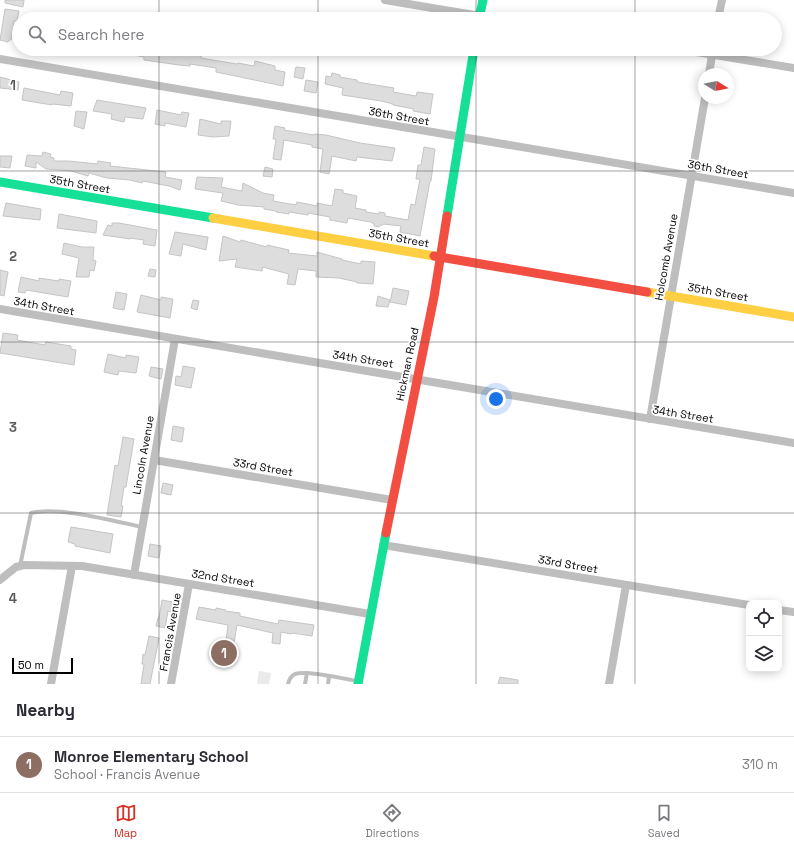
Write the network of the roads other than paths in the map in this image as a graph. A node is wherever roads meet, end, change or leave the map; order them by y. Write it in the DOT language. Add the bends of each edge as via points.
graph roads {
  1 [pos="385,0"];
  2 [pos="483,0"];
  3 [pos="722,0"];
  4 [pos="395,1"];
  5 [pos="450,12"];
  6 [pos="481,12"];
  7 [pos="719,12"];
  8 [pos="473,56"];
  9 [pos="712,56"];
  10 [pos="733,56"];
  11 [pos="0,59"];
  12 [pos="710,68"];
  13 [pos="794,68"];
  14 [pos="704,104"];
  15 [pos="460,137"];
  16 [pos="691,176"];
  17 [pos="0,182"];
  18 [pos="794,193"];
  19 [pos="441,258"];
  20 [pos="671,297"];
  21 [pos="0,309"];
  22 [pos="794,317"];
  23 [pos="175,339"];
  24 [pos="416,379"];
  25 [pos="650,420"];
  26 [pos="794,443"];
  27 [pos="154,460"];
  28 [pos="392,500"];
  29 [pos="142,527"];
  30 [pos="383,544"];
  31 [pos="20,566"];
  32 [pos="72,566"];
  33 [pos="134,575"];
  34 [pos="0,580"];
  35 [pos="189,584"];
  36 [pos="626,585"];
  37 [pos="746,605"];
  38 [pos="782,610"];
  39 [pos="794,612"];
  40 [pos="370,614"];
  41 [pos="307,673"];
  42 [pos="329,677"];
  43 [pos="358,683"];
  44 [pos="51,684"];
  45 [pos="171,684"];
  46 [pos="288,684"];
  47 [pos="305,684"];
  48 [pos="328,684"];
  49 [pos="609,684"];
  1 -- 4 [label="street"];
  2 -- 6 [label="street"];
  3 -- 7 [label="street"];
  4 -- 5 [label="street"];
  8 -- 15 [label="street, Hickman Road"];
  9 -- 12 [label="street"];
  10 -- 13 [label="street"];
  11 -- 15 [label="street, 36th Street"];
  14 -- 16 [label="street, Holcomb Avenue"];
  15 -- 16 [label="street, 36th Street"];
  15 -- 19 [label="street, Hickman Road"];
  16 -- 18 [label="street, 36th Street"];
  16 -- 20 [label="street, Holcomb Avenue"];
  17 -- 19 [label="street, 35th Street"];
  19 -- 20 [label="street, 35th Street"];
  19 -- 24 [label="street, Hickman Road"];
  20 -- 22 [label="street, 35th Street"];
  20 -- 25 [label="street, Holcomb Avenue"];
  21 -- 23 [label="street, 34th Street"];
  23 -- 24 [label="street, 34th Street"];
  23 -- 27 [label="street, Lincoln Avenue"];
  24 -- 25 [label="street, 34th Street"];
  24 -- 28 [label="street, Hickman Road"];
  25 -- 26 [label="street, 34th Street"];
  27 -- 28 [label="street, 33rd Street"];
  27 -- 29 [label="street, Lincoln Avenue"];
  28 -- 30 [label="street, Hickman Road"];
  29 -- 31 [label="lane" via="88,516 37,511 31,513"];
  29 -- 33 [label="street, Lincoln Avenue"];
  30 -- 36 [label="street, 33rd Street"];
  30 -- 40 [label="street, Hickman Road"];
  31 -- 32 [label="street, 32nd Street"];
  31 -- 34 [label="street" via="16,566"];
  32 -- 33 [label="street, 32nd Street"];
  32 -- 44 [label="street"];
  33 -- 35 [label="street, 32nd Street"];
  35 -- 40 [label="street, 32nd Street"];
  35 -- 45 [label="street, Francis Avenue"];
  36 -- 37 [label="street, 33rd Street"];
  36 -- 49 [label="street"];
  38 -- 39 [label="street"];
  40 -- 43 [label="street, Hickman Road"];
  41 -- 42 [label="lane"];
  41 -- 46 [label="lane" via="293,675"];
  41 -- 47 [label="lane"];
  42 -- 43 [label="lane"];
  42 -- 48 [label="lane"];
}
